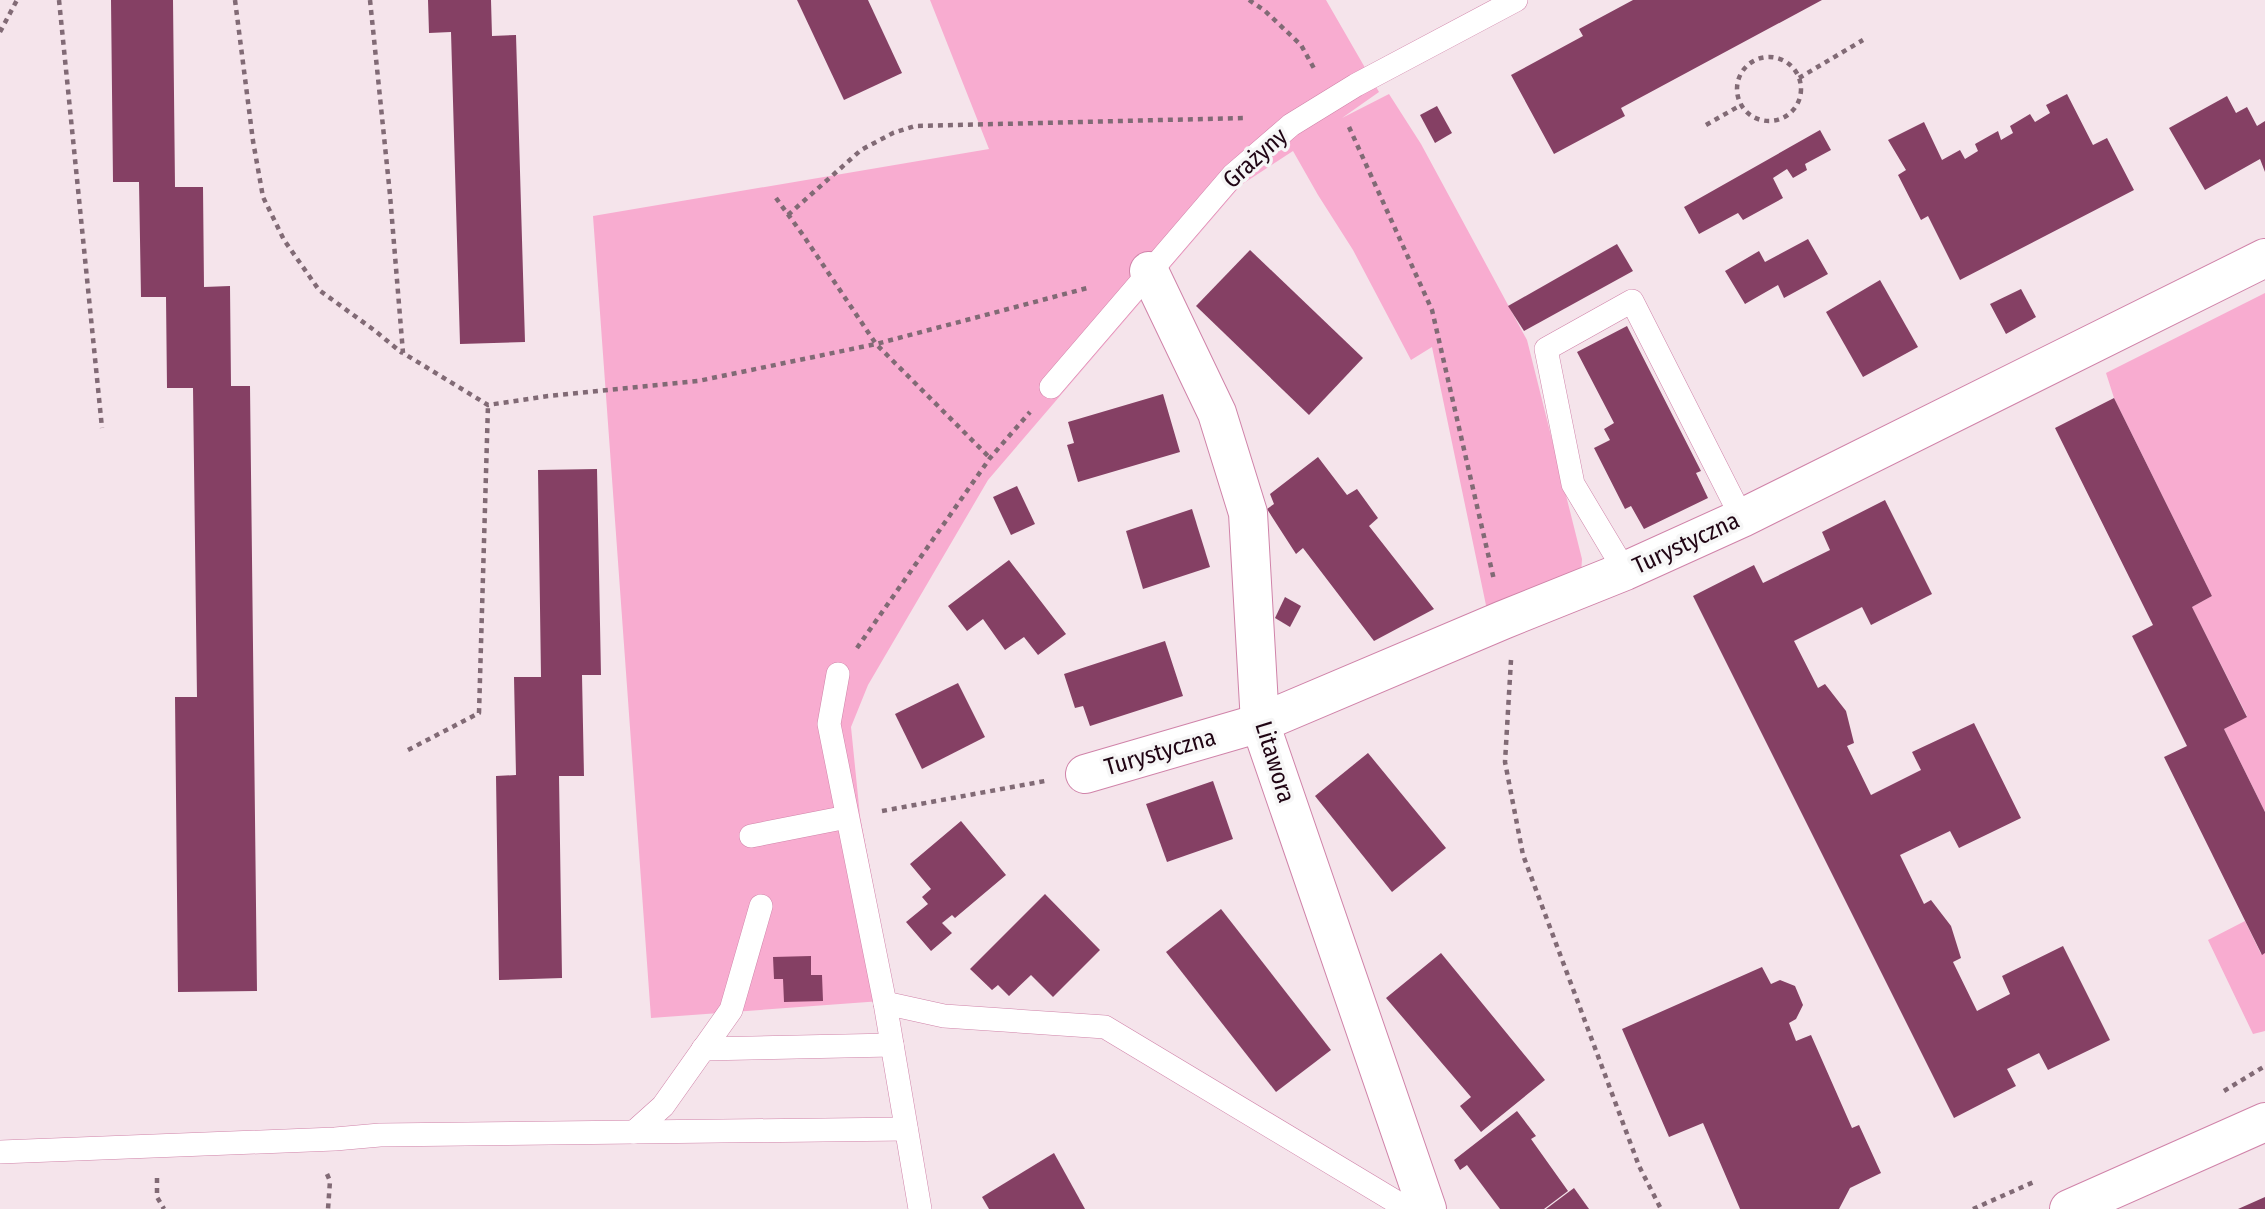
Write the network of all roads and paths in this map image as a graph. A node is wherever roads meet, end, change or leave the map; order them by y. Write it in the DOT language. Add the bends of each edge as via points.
graph roads {
  1 [pos="17,0"];
  2 [pos="58,0"];
  3 [pos="236,0"];
  4 [pos="370,0"];
  5 [pos="1516,0"];
  6 [pos="0,32"];
  7 [pos="1863,40"];
  8 [pos="1799,78"];
  9 [pos="1741,105"];
  10 [pos="1291,125"];
  11 [pos="1706,125"];
  12 [pos="776,198"];
  13 [pos="788,215"];
  14 [pos="2265,258"];
  15 [pos="1149,271"];
  16 [pos="876,344"];
  17 [pos="403,353"];
  18 [pos="1051,387"];
  19 [pos="488,405"];
  20 [pos="102,428"];
  21 [pos="990,458"];
  22 [pos="1742,518"];
  23 [pos="1625,571"];
  24 [pos="838,674"];
  25 [pos="1260,723"];
  26 [pos="408,750"];
  27 [pos="1085,774"];
  28 [pos="846,817"];
  29 [pos="751,836"];
  30 [pos="761,906"];
  31 [pos="885,1003"];
  32 [pos="892,1045"];
  33 [pos="703,1049"];
  34 [pos="2265,1122"];
  35 [pos="906,1129"];
  36 [pos="634,1132"];
  37 [pos="0,1152"];
  38 [pos="323,1165"];
  39 [pos="158,1174"];
  40 [pos="164,1209"];
  41 [pos="328,1209"];
  42 [pos="920,1209"];
  43 [pos="1408,1209"];
  44 [pos="1427,1209"];
  45 [pos="2069,1209"];
  1 -- 6 [label="path"];
  2 -- 20 [label="path"];
  3 -- 17 [label="path" via="262,197 284,240 319,290"];
  4 -- 17 [label="path"];
  5 -- 10 [label="lane, Grażyny"];
  7 -- 8 [label="path"];
  8 -- 9 [label="path" via="1799,101 1783,118 1760,120"];
  8 -- 9 [label="path" via="1790,64 1775,58 1759,59 1738,81"];
  9 -- 11 [label="path"];
  10 -- 13 [label="path" via="1252,118 915,126 861,150"];
  10 -- 15 [label="lane, Grażyny" via="1233,175"];
  12 -- 13 [label="path"];
  13 -- 16 [label="path"];
  14 -- 22 [label="street, Turystyczna"];
  15 -- 16 [label="path"];
  15 -- 18 [label="lane, Grażyny"];
  15 -- 25 [label="street, Litawora" via="1217,413 1248,513"];
  16 -- 19 [label="path" via="698,382"];
  16 -- 21 [label="path"];
  17 -- 19 [label="path"];
  18 -- 21 [label="path"];
  19 -- 26 [label="path" via="479,713"];
  21 -- 24 [label="path"];
  22 -- 23 [label="street, Turystyczna"];
  22 -- 23 [label="lane" via="1632,301 1546,349 1573,484"];
  23 -- 25 [label="street, Turystyczna"];
  24 -- 28 [label="lane" via="829,724"];
  25 -- 27 [label="street, Turystyczna"];
  25 -- 44 [label="street, Litawora"];
  27 -- 28 [label="path"];
  28 -- 29 [label="lane"];
  28 -- 31 [label="lane"];
  30 -- 33 [label="lane" via="731,1010"];
  31 -- 32 [label="lane"];
  31 -- 43 [label="lane" via="944,1016 1105,1027"];
  32 -- 33 [label="lane"];
  32 -- 35 [label="lane"];
  33 -- 36 [label="lane" via="663,1106"];
  34 -- 45 [label="street"];
  35 -- 36 [label="lane"];
  35 -- 42 [label="lane"];
  36 -- 37 [label="lane" via="380,1135"];
  38 -- 41 [label="path" via="330,1181"];
  39 -- 40 [label="path" via="157,1197"];
}
